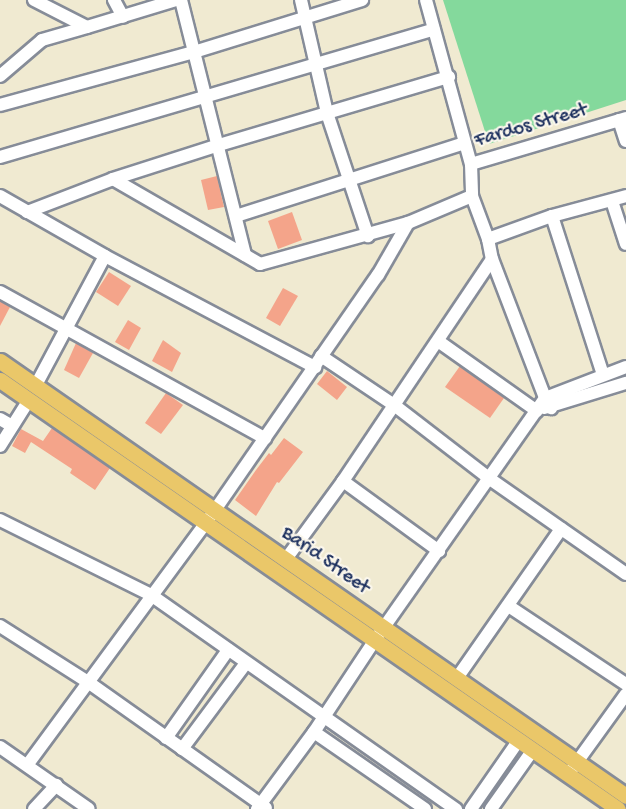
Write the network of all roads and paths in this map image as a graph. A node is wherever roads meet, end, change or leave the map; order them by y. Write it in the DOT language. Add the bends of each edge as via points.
graph roads {
  1 [pos="34,0"];
  2 [pos="114,0"];
  3 [pos="181,0"];
  4 [pos="301,0"];
  5 [pos="362,0"];
  6 [pos="426,0"];
  7 [pos="170,1"];
  8 [pos="123,16"];
  9 [pos="305,17"];
  10 [pos="87,27"];
  11 [pos="434,28"];
  12 [pos="194,52"];
  13 [pos="315,64"];
  14 [pos="0,76"];
  15 [pos="449,77"];
  16 [pos="206,97"];
  17 [pos="0,105"];
  18 [pos="327,113"];
  19 [pos="622,119"];
  20 [pos="626,141"];
  21 [pos="465,143"];
  22 [pos="219,145"];
  23 [pos="1,155"];
  24 [pos="471,164"];
  25 [pos="113,179"];
  26 [pos="348,181"];
  27 [pos="0,196"];
  28 [pos="472,196"];
  29 [pos="626,196"];
  30 [pos="612,201"];
  31 [pos="27,212"];
  32 [pos="236,216"];
  33 [pos="552,216"];
  34 [pos="408,223"];
  35 [pos="368,236"];
  36 [pos="488,239"];
  37 [pos="626,244"];
  38 [pos="245,255"];
  39 [pos="105,256"];
  40 [pos="492,259"];
  41 [pos="0,292"];
  42 [pos="66,329"];
  43 [pos="438,341"];
  44 [pos="0,361"];
  45 [pos="318,362"];
  46 [pos="626,367"];
  47 [pos="603,375"];
  48 [pos="0,380"];
  49 [pos="626,383"];
  50 [pos="36,385"];
  51 [pos="29,400"];
  52 [pos="394,405"];
  53 [pos="543,406"];
  54 [pos="0,418"];
  55 [pos="12,426"];
  56 [pos="265,438"];
  57 [pos="0,446"];
  58 [pos="490,479"];
  59 [pos="343,481"];
  60 [pos="210,516"];
  61 [pos="0,520"];
  62 [pos="561,529"];
  63 [pos="439,551"];
  64 [pos="286,560"];
  65 [pos="626,574"];
  66 [pos="151,595"];
  67 [pos="510,607"];
  68 [pos="0,626"];
  69 [pos="379,634"];
  70 [pos="228,650"];
  71 [pos="246,663"];
  72 [pos="458,678"];
  73 [pos="88,682"];
  74 [pos="626,684"];
  75 [pos="626,694"];
  76 [pos="324,717"];
  77 [pos="314,732"];
  78 [pos="166,738"];
  79 [pos="519,740"];
  80 [pos="0,747"];
  81 [pos="182,749"];
  82 [pos="532,750"];
  83 [pos="28,764"];
  84 [pos="572,768"];
  85 [pos="56,785"];
  86 [pos="626,796"];
  87 [pos="601,804"];
  88 [pos="261,807"];
  89 [pos="34,809"];
  90 [pos="89,809"];
  91 [pos="425,809"];
  92 [pos="456,809"];
  93 [pos="471,809"];
  94 [pos="490,809"];
  95 [pos="618,809"];
  1 -- 10 [label="street"];
  2 -- 8 [label="street"];
  3 -- 12 [label="street"];
  4 -- 9 [label="street"];
  5 -- 9 [label="street"];
  6 -- 11 [label="street, Fardos Street"];
  7 -- 8 [label="street"];
  8 -- 10 [label="street"];
  9 -- 12 [label="street"];
  9 -- 13 [label="street"];
  10 -- 14 [label="street" via="42,40"];
  11 -- 13 [label="street"];
  11 -- 15 [label="street, Fardos Street"];
  12 -- 16 [label="street"];
  12 -- 17 [label="street"];
  13 -- 16 [label="street"];
  13 -- 18 [label="street"];
  15 -- 18 [label="street"];
  15 -- 21 [label="street, Fardos Street"];
  16 -- 22 [label="street"];
  16 -- 23 [label="street"];
  18 -- 22 [label="street"];
  18 -- 26 [label="street"];
  19 -- 20 [label="street"];
  19 -- 24 [label="street, Fardos Street"];
  21 -- 24 [label="street, Fardos Street"];
  21 -- 26 [label="street"];
  22 -- 25 [label="street"];
  22 -- 32 [label="street"];
  24 -- 28 [label="street"];
  25 -- 31 [label="street"];
  25 -- 38 [label="street"];
  26 -- 32 [label="street"];
  26 -- 35 [label="street"];
  27 -- 31 [label="street"];
  28 -- 34 [label="street"];
  28 -- 36 [label="street"];
  29 -- 30 [label="street"];
  30 -- 33 [label="street"];
  30 -- 37 [label="street"];
  31 -- 39 [label="street"];
  32 -- 38 [label="street"];
  33 -- 36 [label="street"];
  33 -- 47 [label="street"];
  34 -- 35 [label="street"];
  34 -- 45 [label="street" via="378,275"];
  35 -- 38 [label="street" via="260,264"];
  36 -- 40 [label="street"];
  39 -- 42 [label="street"];
  39 -- 45 [label="street"];
  40 -- 43 [label="street"];
  40 -- 53 [label="street"];
  41 -- 42 [label="street"];
  42 -- 50 [label="street"];
  42 -- 56 [label="street"];
  43 -- 52 [label="street"];
  43 -- 53 [label="street"];
  44 -- 50 [label="main road, Barid Street"];
  45 -- 52 [label="street"];
  45 -- 56 [label="street"];
  46 -- 47 [label="street"];
  47 -- 53 [label="street"];
  48 -- 51 [label="main road, Barid Street"];
  49 -- 53 [label="street"];
  50 -- 60 [label="main road, Barid Street"];
  51 -- 55 [label="street"];
  51 -- 60 [label="main road, Barid Street"];
  52 -- 58 [label="street"];
  52 -- 59 [label="street"];
  53 -- 58 [label="street"];
  54 -- 55 [label="street"];
  55 -- 57 [label="street"];
  56 -- 60 [label="street"];
  58 -- 62 [label="street"];
  58 -- 63 [label="street"];
  59 -- 63 [label="street"];
  59 -- 64 [label="street"];
  60 -- 64 [label="main road, Barid Street"];
  60 -- 66 [label="street"];
  60 -- 69 [label="main road, Barid Street"];
  61 -- 66 [label="street"];
  62 -- 65 [label="street"];
  62 -- 67 [label="street"];
  63 -- 69 [label="street"];
  64 -- 69 [label="main road, Barid Street"];
  66 -- 70 [label="street"];
  66 -- 73 [label="street"];
  67 -- 72 [label="street"];
  67 -- 74 [label="street"];
  68 -- 73 [label="street"];
  69 -- 72 [label="main road, Barid Street"];
  69 -- 76 [label="street"];
  69 -- 79 [label="main road, Barid Street"];
  70 -- 71 [label="street"];
  70 -- 78 [label="street"];
  71 -- 76 [label="street"];
  71 -- 81 [label="street"];
  72 -- 84 [label="main road, Barid Street"];
  73 -- 78 [label="street"];
  73 -- 83 [label="street"];
  75 -- 84 [label="street"];
  76 -- 77 [label="street"];
  76 -- 92 [label="street"];
  77 -- 88 [label="street"];
  77 -- 91 [label="street"];
  78 -- 81 [label="street"];
  79 -- 82 [label="main road, Barid Street"];
  79 -- 93 [label="street"];
  80 -- 83 [label="street"];
  81 -- 88 [label="street"];
  82 -- 84 [label="main road, Barid Street"];
  82 -- 94 [label="street"];
  83 -- 85 [label="street"];
  84 -- 86 [label="main road, Barid Street"];
  84 -- 87 [label="main road, Barid Street"];
  85 -- 89 [label="street"];
  85 -- 90 [label="street"];
  87 -- 95 [label="main road, Barid Street"];
}
